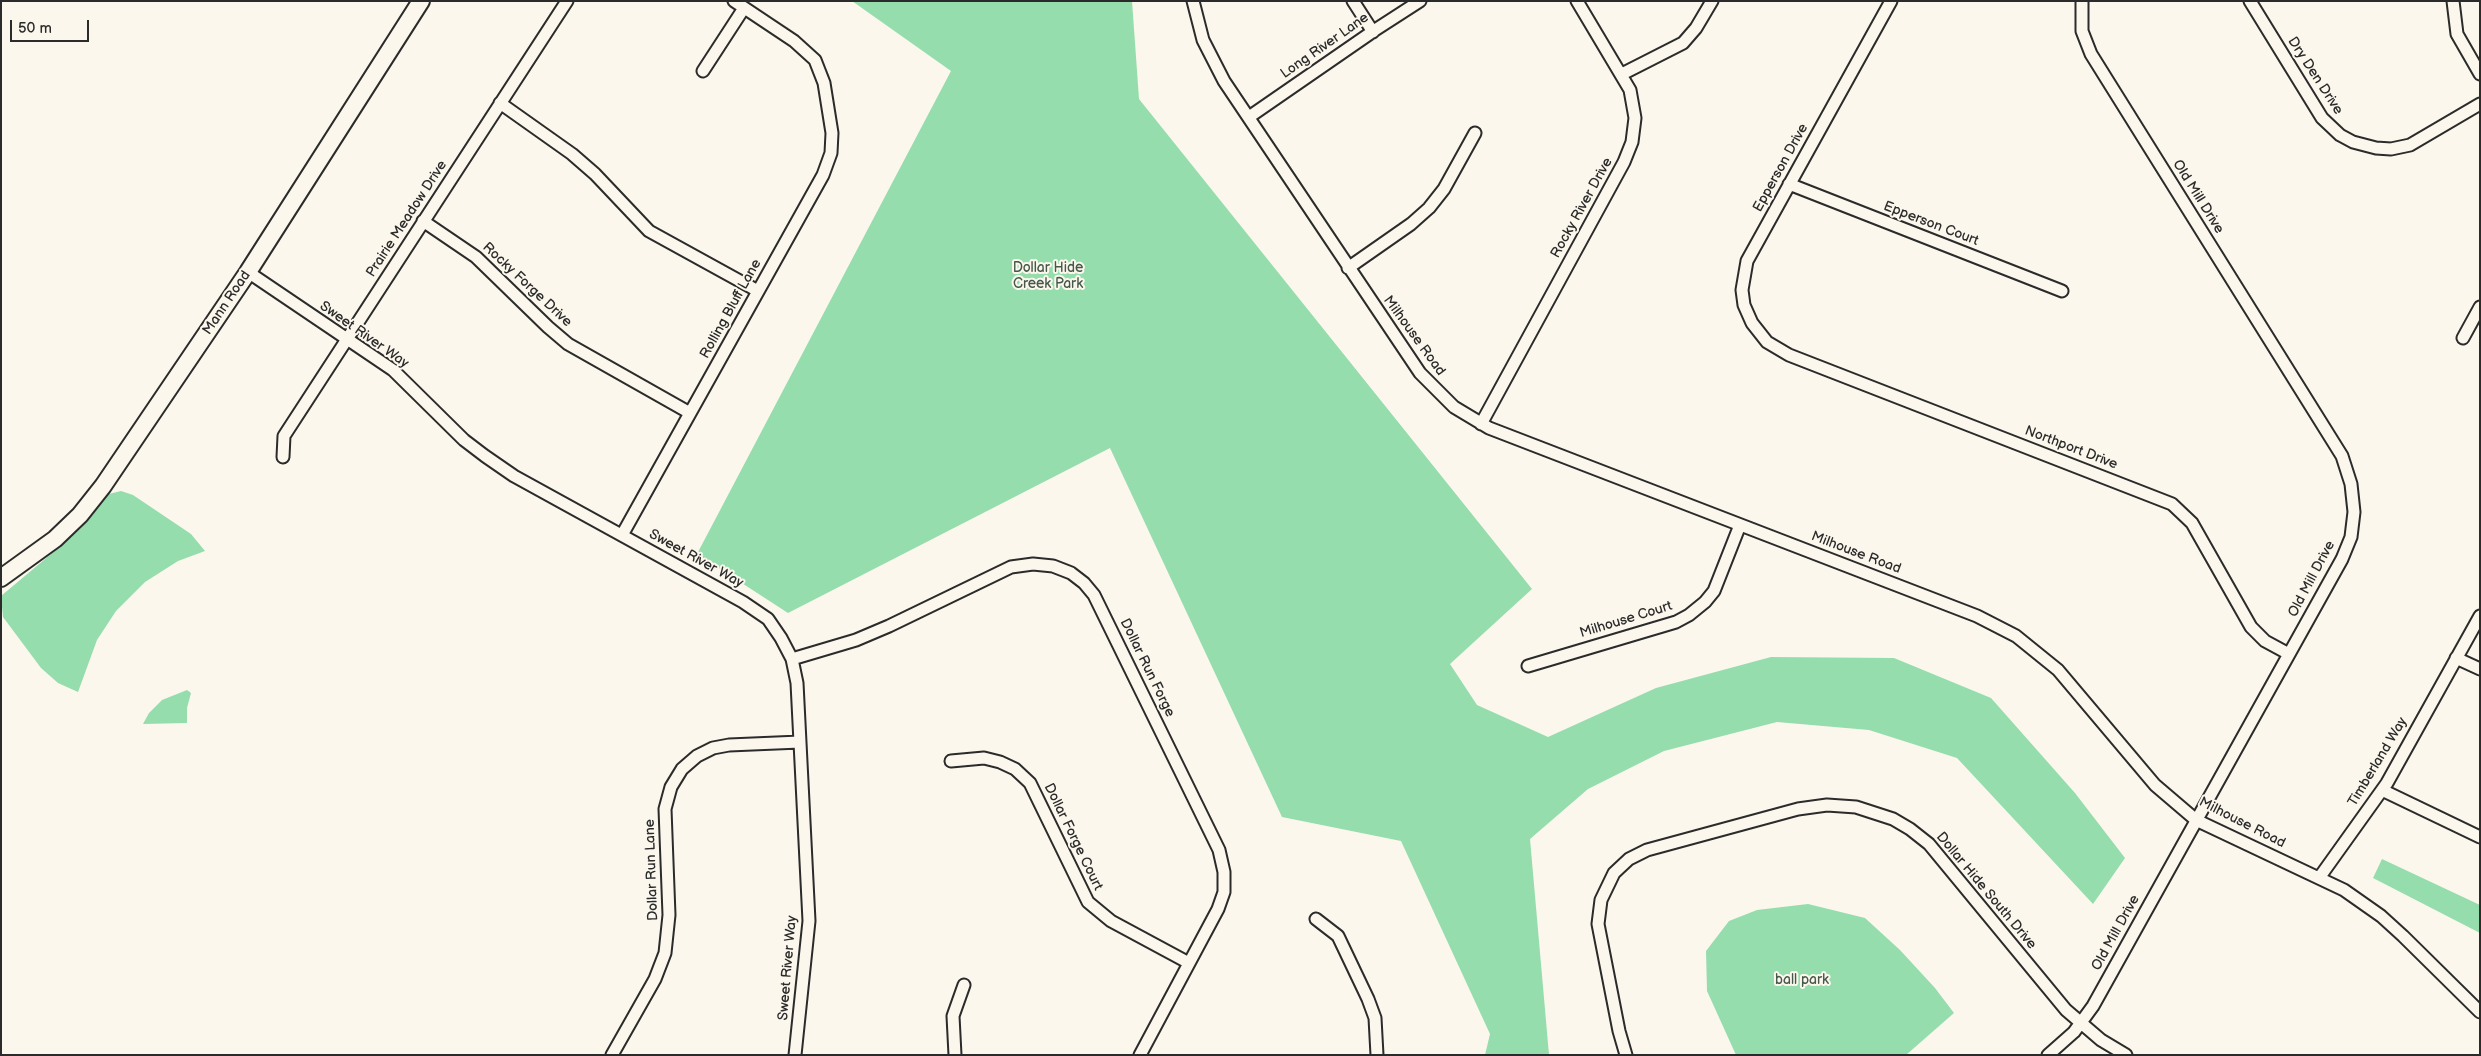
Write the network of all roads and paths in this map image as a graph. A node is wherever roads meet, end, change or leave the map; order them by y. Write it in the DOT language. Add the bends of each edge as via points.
graph roads {
  1 [pos="421,1"];
  2 [pos="567,1"];
  3 [pos="734,1"];
  4 [pos="1193,1"];
  5 [pos="1352,1"];
  6 [pos="1420,1"];
  7 [pos="1577,1"];
  8 [pos="1712,1"];
  9 [pos="1891,1"];
  10 [pos="2082,1"];
  11 [pos="2250,1"];
  12 [pos="2453,1"];
  13 [pos="744,8"];
  14 [pos="1373,32"];
  15 [pos="703,71"];
  16 [pos="1622,74"];
  17 [pos="2480,74"];
  18 [pos="500,103"];
  19 [pos="2480,104"];
  20 [pos="1249,117"];
  21 [pos="1474,132"];
  22 [pos="1789,184"];
  23 [pos="423,221"];
  24 [pos="1348,268"];
  25 [pos="248,272"];
  26 [pos="758,291"];
  27 [pos="2062,291"];
  28 [pos="2480,307"];
  29 [pos="2463,338"];
  30 [pos="346,340"];
  31 [pos="1777,350"];
  32 [pos="690,413"];
  33 [pos="1480,424"];
  34 [pos="283,457"];
  35 [pos="1740,525"];
  36 [pos="622,536"];
  37 [pos="1,578"];
  38 [pos="2480,616"];
  39 [pos="2289,654"];
  40 [pos="2456,658"];
  41 [pos="792,659"];
  42 [pos="1528,666"];
  43 [pos="2480,670"];
  44 [pos="800,742"];
  45 [pos="952,761"];
  46 [pos="2382,790"];
  47 [pos="2196,820"];
  48 [pos="2480,837"];
  49 [pos="2319,878"];
  50 [pos="1316,919"];
  51 [pos="1189,963"];
  52 [pos="964,985"];
  53 [pos="2480,1012"];
  54 [pos="2081,1024"];
  55 [pos="612,1055"];
  56 [pos="795,1055"];
  57 [pos="955,1055"];
  58 [pos="1140,1055"];
  59 [pos="1378,1055"];
  60 [pos="1626,1055"];
  61 [pos="2048,1055"];
  62 [pos="2126,1055"];
  1 -- 25 [label="main road, Mann Road"];
  2 -- 18 [label="street, Prairie Meadow Drive"];
  3 -- 13 [label="street, Rolling Bluff Lane"];
  4 -- 20 [label="street, Milhouse Road" via="1206,48 1218,72"];
  5 -- 14 [label="street"];
  6 -- 14 [label="street, Long River Lane"];
  7 -- 16 [label="street, Rocky River Drive"];
  8 -- 16 [label="street" via="1694,32 1683,43"];
  9 -- 22 [label="street, Epperson Drive"];
  10 -- 39 [label="street, Old Mill Drive" via="2082,26 2091,54 2342,456 2349,474 2354,512 2348,546"];
  11 -- 19 [label="street, Dry Den Drive" via="2322,118 2352,142 2391,149 2410,145"];
  12 -- 17 [label="street" via="2457,34"];
  13 -- 15 [label="street"];
  13 -- 26 [label="street, Rolling Bluff Lane" via="812,56 824,89 833,140 829,163"];
  14 -- 20 [label="street, Long River Lane"];
  16 -- 33 [label="street, Rocky River Drive" via="1631,95 1635,118 1627,157"];
  18 -- 23 [label="street, Prairie Meadow Drive"];
  18 -- 26 [label="street" via="572,154 649,231"];
  20 -- 24 [label="street, Milhouse Road"];
  21 -- 24 [label="street" via="1444,189 1429,208"];
  22 -- 27 [label="street, Epperson Court"];
  22 -- 31 [label="street, Epperson Drive" via="1749,257 1742,280 1744,305 1749,318 1757,331"];
  23 -- 30 [label="street, Prairie Meadow Drive"];
  23 -- 32 [label="street, Rocky Forge Drive" via="476,257 568,344"];
  24 -- 33 [label="street, Milhouse Road" via="1420,373 1448,401"];
  25 -- 30 [label="street, Sweet River Way"];
  25 -- 37 [label="main road, Mann Road" via="108,479 80,514 55,539"];
  26 -- 32 [label="street, Rolling Bluff Lane"];
  28 -- 29 [label="street"];
  30 -- 34 [label="street, Prairie Meadow Drive" via="284,436"];
  30 -- 36 [label="street, Sweet River Way" via="393,370 464,440 485,456 514,476"];
  31 -- 39 [label="street, Northport Drive" via="2172,504 2192,523 2251,627 2265,641"];
  32 -- 36 [label="street, Rolling Bluff Lane"];
  33 -- 35 [label="street, Milhouse Road"];
  35 -- 42 [label="street, Milhouse Court" via="1716,586 1694,612 1676,622"];
  35 -- 47 [label="street, Milhouse Road" via="1977,616 2016,636 2058,670 2155,785"];
  36 -- 41 [label="street, Sweet River Way" via="768,619"];
  38 -- 40 [label="street, Timberland Way"];
  39 -- 47 [label="street, Old Mill Drive"];
  40 -- 43 [label="street"];
  40 -- 46 [label="street, Timberland Way"];
  41 -- 44 [label="street, Sweet River Way" via="798,683"];
  41 -- 51 [label="street, Dollar Run Forge" via="856,640 1011,567 1033,564 1053,566 1071,573 1094,595 1219,850 1224,892"];
  44 -- 55 [label="street, Dollar Run Lane" via="713,748 682,769 671,787 665,809 669,915 665,953 655,979"];
  44 -- 56 [label="street, Sweet River Way" via="809,921"];
  45 -- 51 [label="street, Dollar Forge Court" via="984,758 1015,770 1030,783 1083,893 1098,913"];
  46 -- 48 [label="street"];
  46 -- 49 [label="street, Timberland Way"];
  47 -- 49 [label="street, Milhouse Road"];
  47 -- 54 [label="street, Old Mill Drive"];
  49 -- 53 [label="street, Milhouse Road" via="2344,890 2381,916"];
  50 -- 59 [label="street" via="1338,936 1368,999 1377,1033"];
  51 -- 58 [label="street, Dollar Run Forge"];
  52 -- 57 [label="street" via="953,1016"];
  54 -- 60 [label="street, Dollar Hide South Drive" via="2061,1005 1929,844 1893,819 1870,811 1842,805 1812,806 1647,850 1621,866 1600,900 1598,924"];
  54 -- 61 [label="street, Old Mill Drive"];
  54 -- 62 [label="street, Dollar Hide South Drive"];
}
